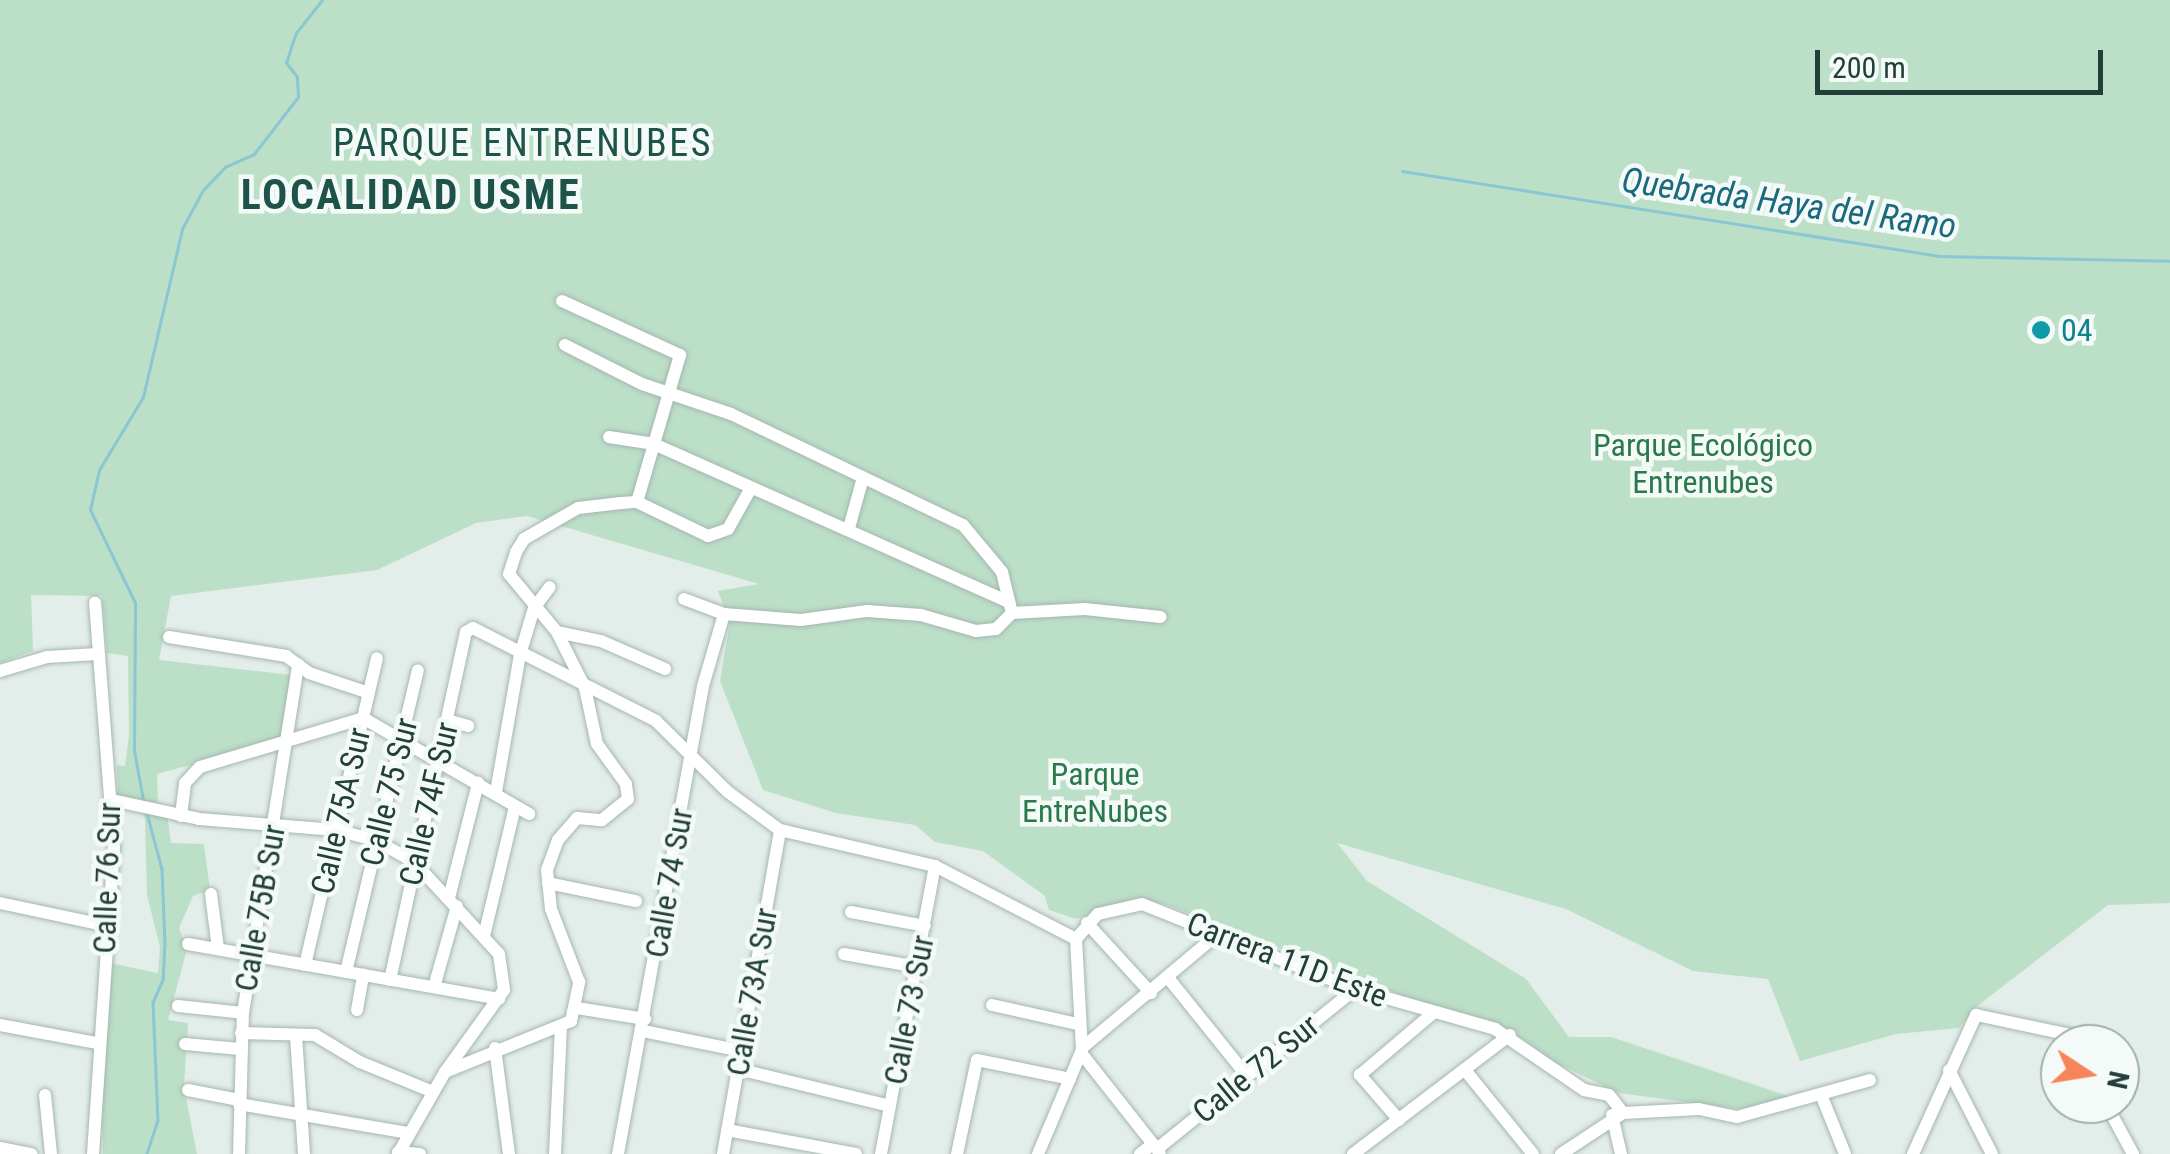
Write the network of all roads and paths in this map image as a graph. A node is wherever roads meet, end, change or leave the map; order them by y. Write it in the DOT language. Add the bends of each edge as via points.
graph roads {
  1 [pos="562,302"];
  2 [pos="565,345"];
  3 [pos="670,394"];
  4 [pos="609,437"];
  5 [pos="654,444"];
  6 [pos="862,481"];
  7 [pos="751,488"];
  8 [pos="637,502"];
  9 [pos="849,528"];
  10 [pos="550,587"];
  11 [pos="684,599"];
  12 [pos="95,603"];
  13 [pos="534,608"];
  14 [pos="1011,608"];
  15 [pos="724,614"];
  16 [pos="1161,617"];
  17 [pos="557,632"];
  18 [pos="169,638"];
  19 [pos="96,654"];
  20 [pos="520,655"];
  21 [pos="377,658"];
  22 [pos="298,664"];
  23 [pos="665,668"];
  24 [pos="418,670"];
  25 [pos="0,671"];
  26 [pos="585,688"];
  27 [pos="369,693"];
  28 [pos="364,718"];
  29 [pos="451,721"];
  30 [pos="468,726"];
  31 [pos="404,739"];
  32 [pos="288,745"];
  33 [pos="691,758"];
  34 [pos="439,761"];
  35 [pos="478,782"];
  36 [pos="496,792"];
  37 [pos="112,800"];
  38 [pos="515,806"];
  39 [pos="529,814"];
  40 [pos="181,816"];
  41 [pos="274,824"];
  42 [pos="336,830"];
  43 [pos="780,830"];
  44 [pos="375,840"];
  45 [pos="414,862"];
  46 [pos="936,866"];
  47 [pos="548,883"];
  48 [pos="211,894"];
  49 [pos="636,901"];
  50 [pos="453,902"];
  51 [pos="0,903"];
  52 [pos="850,912"];
  53 [pos="1087,923"];
  54 [pos="108,926"];
  55 [pos="925,926"];
  56 [pos="1219,933"];
  57 [pos="484,936"];
  58 [pos="1076,938"];
  59 [pos="188,944"];
  60 [pos="218,949"];
  61 [pos="844,954"];
  62 [pos="252,955"];
  63 [pos="305,965"];
  64 [pos="918,966"];
  65 [pos="346,972"];
  66 [pos="364,975"];
  67 [pos="1170,979"];
  68 [pos="390,980"];
  69 [pos="434,988"];
  70 [pos="1355,989"];
  71 [pos="1151,994"];
  72 [pos="498,999"];
  73 [pos="992,1005"];
  74 [pos="178,1006"];
  75 [pos="578,1008"];
  76 [pos="357,1010"];
  77 [pos="1433,1012"];
  78 [pos="242,1013"];
  79 [pos="1078,1024"];
  80 [pos="0,1025"];
  81 [pos="644,1025"];
  82 [pos="561,1029"];
  83 [pos="2040,1030"];
  84 [pos="241,1032"];
  85 [pos="1510,1035"];
  86 [pos="296,1036"];
  87 [pos="97,1043"];
  88 [pos="185,1044"];
  89 [pos="495,1048"];
  90 [pos="240,1049"];
  91 [pos="1082,1050"];
  92 [pos="741,1052"];
  93 [pos="738,1069"];
  94 [pos="1465,1070"];
  95 [pos="1949,1070"];
  96 [pos="445,1072"];
  97 [pos="1247,1076"];
  98 [pos="1070,1079"];
  99 [pos="1870,1080"];
  100 [pos="188,1090"];
  101 [pos="433,1092"];
  102 [pos="45,1095"];
  103 [pos="1822,1098"];
  104 [pos="240,1102"];
  105 [pos="890,1106"];
  106 [pos="1618,1114"];
  107 [pos="304,1118"];
  108 [pos="1399,1120"];
  109 [pos="2116,1124"];
  110 [pos="727,1130"];
  111 [pos="408,1134"];
  112 [pos="0,1148"];
  113 [pos="1156,1149"];
  114 [pos="398,1153"];
  115 [pos="30,1154"];
  116 [pos="50,1154"];
  117 [pos="94,1154"];
  118 [pos="239,1154"];
  119 [pos="304,1154"];
  120 [pos="420,1154"];
  121 [pos="510,1154"];
  122 [pos="555,1154"];
  123 [pos="618,1154"];
  124 [pos="722,1154"];
  125 [pos="856,1154"];
  126 [pos="881,1154"];
  127 [pos="957,1154"];
  128 [pos="1038,1154"];
  129 [pos="1140,1154"];
  130 [pos="1354,1154"];
  131 [pos="1533,1154"];
  132 [pos="1561,1154"];
  133 [pos="1621,1154"];
  134 [pos="1845,1154"];
  135 [pos="1913,1154"];
  136 [pos="1992,1154"];
  137 [pos="2132,1154"];
  1 -- 3 [label="street" via="680,355"];
  2 -- 3 [label="street"];
  3 -- 5 [label="street"];
  3 -- 6 [label="street" via="731,414"];
  4 -- 5 [label="street"];
  5 -- 7 [label="street"];
  5 -- 8 [label="street"];
  6 -- 9 [label="street"];
  6 -- 14 [label="street" via="963,524 1002,572"];
  7 -- 8 [label="street" via="728,529 708,536"];
  7 -- 9 [label="street"];
  8 -- 13 [label="street" via="565,516 524,539 508,574"];
  9 -- 14 [label="street"];
  10 -- 13 [label="street"];
  11 -- 15 [label="street"];
  12 -- 19 [label="street, Calle 76 Sur"];
  13 -- 17 [label="street"];
  13 -- 20 [label="street"];
  14 -- 15 [label="street" via="996,629 976,631 921,615 866,611 801,620"];
  14 -- 16 [label="street"];
  15 -- 33 [label="street, Calle 74 Sur"];
  17 -- 23 [label="street" via="600,640"];
  17 -- 26 [label="street"];
  18 -- 22 [label="street"];
  19 -- 25 [label="street" via="47,657"];
  19 -- 37 [label="street, Calle 76 Sur"];
  20 -- 26 [label="street"];
  20 -- 29 [label="street, Calle 74F Sur" via="469,629"];
  20 -- 36 [label="street"];
  21 -- 27 [label="street, Calle 75A Sur"];
  22 -- 27 [label="street"];
  22 -- 32 [label="street, Calle 75B Sur"];
  24 -- 31 [label="street, Calle 75 Sur"];
  26 -- 33 [label="street" via="656,721"];
  26 -- 47 [label="street" via="597,744 626,784 628,799 602,820 577,818 558,840"];
  27 -- 28 [label="street, Calle 75A Sur"];
  28 -- 31 [label="street"];
  28 -- 32 [label="street"];
  28 -- 42 [label="street, Calle 75A Sur"];
  29 -- 30 [label="street"];
  29 -- 34 [label="street, Calle 74F Sur"];
  31 -- 34 [label="street"];
  31 -- 44 [label="street, Calle 75 Sur"];
  32 -- 40 [label="street" via="192,773"];
  32 -- 41 [label="street, Calle 75B Sur"];
  33 -- 43 [label="street"];
  33 -- 81 [label="street, Calle 74 Sur"];
  34 -- 35 [label="street"];
  34 -- 45 [label="street, Calle 74F Sur"];
  35 -- 36 [label="street"];
  35 -- 50 [label="street"];
  36 -- 38 [label="street"];
  37 -- 40 [label="street"];
  37 -- 54 [label="street, Calle 76 Sur"];
  38 -- 39 [label="street"];
  38 -- 57 [label="street"];
  40 -- 41 [label="street"];
  41 -- 42 [label="street"];
  41 -- 62 [label="street, Calle 75B Sur"];
  42 -- 44 [label="street"];
  42 -- 63 [label="street, Calle 75A Sur"];
  43 -- 46 [label="street"];
  43 -- 92 [label="street, Calle 73A Sur"];
  44 -- 45 [label="street"];
  44 -- 65 [label="street, Calle 75 Sur"];
  45 -- 50 [label="street"];
  45 -- 68 [label="street, Calle 74F Sur"];
  46 -- 55 [label="street, Calle 73 Sur"];
  46 -- 58 [label="street"];
  47 -- 49 [label="street"];
  47 -- 75 [label="street" via="579,982"];
  48 -- 60 [label="street"];
  50 -- 57 [label="street"];
  50 -- 69 [label="street"];
  51 -- 54 [label="street"];
  52 -- 55 [label="street"];
  53 -- 56 [label="street, Carrera 11D Este" via="1142,904"];
  53 -- 58 [label="street"];
  53 -- 71 [label="street"];
  54 -- 87 [label="street, Calle 76 Sur"];
  55 -- 64 [label="street, Calle 73 Sur"];
  56 -- 67 [label="street"];
  56 -- 70 [label="street, Carrera 11D Este"];
  57 -- 72 [label="street" via="499,954 505,978"];
  58 -- 79 [label="street"];
  59 -- 60 [label="street"];
  60 -- 62 [label="street"];
  61 -- 64 [label="street"];
  62 -- 63 [label="street"];
  62 -- 78 [label="street, Calle 75B Sur"];
  63 -- 65 [label="street"];
  64 -- 105 [label="street, Calle 73 Sur"];
  65 -- 66 [label="street"];
  66 -- 68 [label="street"];
  66 -- 76 [label="street"];
  67 -- 71 [label="street"];
  67 -- 97 [label="street"];
  68 -- 69 [label="street"];
  69 -- 72 [label="street"];
  70 -- 77 [label="street, Carrera 11D Este"];
  70 -- 97 [label="street, Calle 72 Sur"];
  71 -- 91 [label="street"];
  72 -- 96 [label="street"];
  73 -- 79 [label="street"];
  74 -- 78 [label="street"];
  75 -- 81 [label="street"];
  75 -- 82 [label="street"];
  77 -- 85 [label="street, Carrera 11D Este"];
  77 -- 108 [label="street" via="1360,1075"];
  78 -- 84 [label="street, Calle 75B Sur"];
  79 -- 91 [label="street"];
  80 -- 87 [label="street"];
  81 -- 92 [label="street"];
  81 -- 123 [label="street, Calle 74 Sur"];
  82 -- 89 [label="street"];
  82 -- 122 [label="street"];
  83 -- 95 [label="street" via="1984,1014 1973,1019"];
  84 -- 86 [label="street"];
  84 -- 90 [label="street, Calle 75B Sur"];
  85 -- 94 [label="street"];
  85 -- 106 [label="street, Carrera 11D Este" via="1584,1090 1609,1095"];
  86 -- 101 [label="street" via="315,1035"];
  86 -- 107 [label="street"];
  87 -- 117 [label="street, Calle 76 Sur"];
  88 -- 90 [label="street"];
  89 -- 96 [label="street"];
  89 -- 121 [label="street"];
  90 -- 104 [label="street, Calle 75B Sur"];
  91 -- 98 [label="street"];
  91 -- 113 [label="street"];
  92 -- 93 [label="street, Calle 73A Sur"];
  93 -- 105 [label="street"];
  93 -- 110 [label="street, Calle 73A Sur"];
  94 -- 108 [label="street"];
  94 -- 131 [label="street"];
  95 -- 135 [label="street"];
  95 -- 136 [label="street"];
  96 -- 101 [label="street"];
  97 -- 113 [label="street, Calle 72 Sur"];
  98 -- 127 [label="street" via="975,1064"];
  98 -- 128 [label="street"];
  99 -- 103 [label="street"];
  100 -- 104 [label="street"];
  101 -- 111 [label="street"];
  102 -- 116 [label="street"];
  103 -- 106 [label="street" via="1737,1117 1699,1109"];
  103 -- 134 [label="street"];
  104 -- 107 [label="street"];
  104 -- 118 [label="street, Calle 75B Sur"];
  105 -- 126 [label="street, Calle 73 Sur"];
  106 -- 132 [label="street"];
  106 -- 133 [label="street"];
  107 -- 111 [label="street"];
  107 -- 119 [label="street"];
  108 -- 130 [label="street"];
  109 -- 137 [label="street"];
  110 -- 124 [label="street, Calle 73A Sur"];
  110 -- 125 [label="street"];
  111 -- 114 [label="street"];
  112 -- 115 [label="street"];
  113 -- 129 [label="street, Calle 72 Sur"];
  114 -- 120 [label="street"];
}
